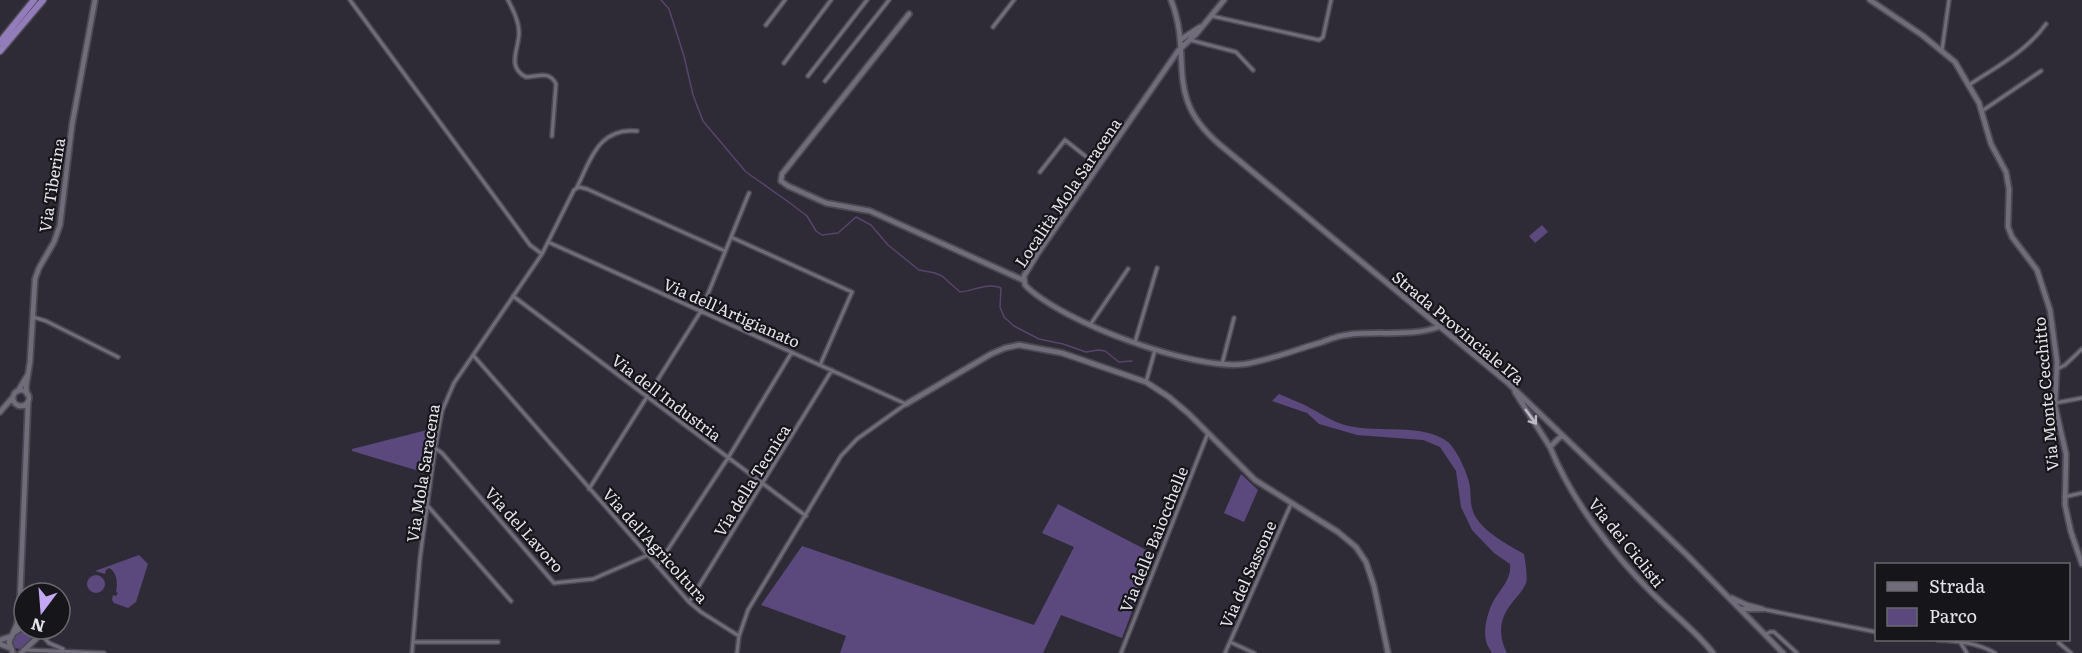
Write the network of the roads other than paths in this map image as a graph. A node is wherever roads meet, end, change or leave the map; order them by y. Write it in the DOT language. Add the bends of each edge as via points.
graph roads {
  1 [pos="34,0"];
  2 [pos="43,0"];
  3 [pos="95,0"];
  4 [pos="350,0"];
  5 [pos="508,0"];
  6 [pos="785,0"];
  7 [pos="831,0"];
  8 [pos="867,0"];
  9 [pos="889,0"];
  10 [pos="1014,0"];
  11 [pos="1171,0"];
  12 [pos="1224,0"];
  13 [pos="1331,0"];
  14 [pos="1870,0"];
  15 [pos="1949,0"];
  16 [pos="909,14"];
  17 [pos="1212,16"];
  18 [pos="2046,24"];
  19 [pos="766,25"];
  20 [pos="1203,26"];
  21 [pos="993,27"];
  22 [pos="1180,40"];
  23 [pos="1190,40"];
  24 [pos="0,41"];
  25 [pos="1180,48"];
  26 [pos="1942,50"];
  27 [pos="0,51"];
  28 [pos="784,63"];
  29 [pos="1253,70"];
  30 [pos="2041,71"];
  31 [pos="808,76"];
  32 [pos="825,81"];
  33 [pos="1969,85"];
  34 [pos="1982,111"];
  35 [pos="637,131"];
  36 [pos="552,135"];
  37 [pos="1098,166"];
  38 [pos="1040,172"];
  39 [pos="577,187"];
  40 [pos="749,193"];
  41 [pos="732,237"];
  42 [pos="548,242"];
  43 [pos="725,251"];
  44 [pos="542,254"];
  45 [pos="1157,268"];
  46 [pos="1128,269"];
  47 [pos="1023,280"];
  48 [pos="513,296"];
  49 [pos="701,311"];
  50 [pos="33,317"];
  51 [pos="1234,318"];
  52 [pos="1090,325"];
  53 [pos="1441,326"];
  54 [pos="1135,342"];
  55 [pos="2082,349"];
  56 [pos="1155,350"];
  57 [pos="792,352"];
  58 [pos="474,356"];
  59 [pos="118,357"];
  60 [pos="1221,364"];
  61 [pos="820,365"];
  62 [pos="2057,369"];
  63 [pos="832,370"];
  64 [pos="29,371"];
  65 [pos="1146,382"];
  66 [pos="1512,387"];
  67 [pos="18,391"];
  68 [pos="27,394"];
  69 [pos="13,397"];
  70 [pos="648,398"];
  71 [pos="2082,398"];
  72 [pos="27,403"];
  73 [pos="2055,403"];
  74 [pos="906,404"];
  75 [pos="19,406"];
  76 [pos="0,413"];
  77 [pos="27,424"];
  78 [pos="1208,433"];
  79 [pos="1562,435"];
  80 [pos="1551,447"];
  81 [pos="435,448"];
  82 [pos="728,458"];
  83 [pos="763,484"];
  84 [pos="589,489"];
  85 [pos="2082,493"];
  86 [pos="2064,497"];
  87 [pos="1291,504"];
  88 [pos="427,505"];
  89 [pos="806,516"];
  90 [pos="648,555"];
  91 [pos="2082,564"];
  92 [pos="657,566"];
  93 [pos="21,581"];
  94 [pos="1728,596"];
  95 [pos="511,601"];
  96 [pos="689,602"];
  97 [pos="1749,606"];
  98 [pos="1741,609"];
  99 [pos="1762,609"];
  100 [pos="1754,623"];
  101 [pos="1875,632"];
  102 [pos="1766,634"];
  103 [pos="12,636"];
  104 [pos="739,636"];
  105 [pos="34,641"];
  106 [pos="48,641"];
  107 [pos="1953,641"];
  108 [pos="0,642"];
  109 [pos="413,642"];
  110 [pos="498,642"];
  111 [pos="1230,642"];
  112 [pos="1960,642"];
  113 [pos="2059,643"];
  114 [pos="12,651"];
  115 [pos="74,651"];
  116 [pos="22,652"];
  117 [pos="104,653"];
  118 [pos="412,653"];
  119 [pos="737,653"];
  120 [pos="1121,653"];
  121 [pos="1225,653"];
  122 [pos="1254,653"];
  123 [pos="1388,653"];
  124 [pos="1713,653"];
  125 [pos="1783,653"];
  126 [pos="1797,653"];
  127 [pos="1968,653"];
  128 [pos="1995,653"];
  129 [pos="2071,653"];
  1 -- 24 [label="highway"];
  2 -- 27 [label="highway"];
  3 -- 50 [label="street, Via Tiberina" via="72,124 60,225 36,274"];
  4 -- 44 [label="street" via="530,246"];
  5 -- 36 [label="street" via="519,28 516,67 523,76 544,75 556,84"];
  6 -- 19 [label="street"];
  7 -- 28 [label="street"];
  8 -- 31 [label="street"];
  9 -- 32 [label="street"];
  10 -- 21 [label="street"];
  11 -- 22 [label="street, Strada Provinciale 17a"];
  12 -- 17 [label="street, Località Mola Saracena"];
  13 -- 17 [label="street" via="1320,40"];
  14 -- 26 [label="street, Via Monte Cecchitto"];
  15 -- 26 [label="street"];
  16 -- 47 [label="street" via="782,174 781,181 824,202 870,211"];
  17 -- 20 [label="street, Località Mola Saracena"];
  18 -- 33 [label="street" via="2032,41"];
  20 -- 22 [label="street"];
  20 -- 23 [label="street, Località Mola Saracena"];
  22 -- 25 [label="street, Strada Provinciale 17a"];
  23 -- 25 [label="street, Località Mola Saracena"];
  23 -- 29 [label="street" via="1236,52"];
  25 -- 37 [label="street, Località Mola Saracena"];
  25 -- 53 [label="street, Strada Provinciale 17a" via="1186,100 1208,134"];
  26 -- 33 [label="street, Via Monte Cecchitto"];
  30 -- 34 [label="street"];
  33 -- 34 [label="street, Via Monte Cecchitto"];
  34 -- 62 [label="street, Via Monte Cecchitto" via="2008,182 2009,230 2035,267 2045,290"];
  35 -- 39 [label="street, Via Mola Saracena" via="610,134 596,149"];
  37 -- 38 [label="street" via="1065,140"];
  37 -- 47 [label="street, Località Mola Saracena"];
  39 -- 42 [label="street, Via Mola Saracena"];
  39 -- 43 [label="street"];
  40 -- 41 [label="street"];
  41 -- 43 [label="street"];
  41 -- 61 [label="street" via="852,292"];
  42 -- 44 [label="street, Via Mola Saracena"];
  42 -- 49 [label="street, Via dell'Artigianato"];
  43 -- 49 [label="street"];
  44 -- 48 [label="street, Via Mola Saracena"];
  45 -- 54 [label="street"];
  46 -- 52 [label="street"];
  47 -- 52 [label="street, Località Mola Saracena" via="1036,294"];
  48 -- 58 [label="street, Via Mola Saracena"];
  48 -- 70 [label="street, Via dell'Industria"];
  49 -- 57 [label="street, Via dell'Artigianato"];
  49 -- 70 [label="street"];
  50 -- 59 [label="street"];
  50 -- 64 [label="street, Via Tiberina"];
  51 -- 60 [label="street"];
  52 -- 54 [label="street, Località Mola Saracena"];
  53 -- 60 [label="street, Località Mola Saracena" via="1423,332 1347,334 1256,361"];
  53 -- 66 [label="street, Strada Provinciale 17a"];
  54 -- 56 [label="street, Località Mola Saracena"];
  55 -- 62 [label="street"];
  56 -- 60 [label="street, Località Mola Saracena"];
  56 -- 65 [label="street"];
  57 -- 61 [label="street, Via dell'Artigianato"];
  57 -- 82 [label="street"];
  58 -- 81 [label="street, Via Mola Saracena" via="447,397"];
  58 -- 84 [label="street, Via dell'Agricoltura"];
  61 -- 63 [label="street, Via dell'Artigianato"];
  62 -- 73 [label="street, Via Monte Cecchitto"];
  63 -- 74 [label="street, Via dell'Artigianato"];
  63 -- 83 [label="street, Via della Tecnica"];
  64 -- 67 [label="street"];
  64 -- 68 [label="street, Via Tiberina"];
  65 -- 74 [label="street" via="1066,354 1019,345 991,354"];
  65 -- 78 [label="street" via="1174,401"];
  66 -- 79 [label="street, Strada Provinciale 17a"];
  66 -- 80 [label="street, Via dei Ciclisti, one-way"];
  67 -- 68 [label="street"];
  67 -- 69 [label="street"];
  68 -- 72 [label="street"];
  69 -- 75 [label="street"];
  69 -- 76 [label="street"];
  70 -- 82 [label="street, Via dell'Industria"];
  70 -- 84 [label="street"];
  71 -- 73 [label="street"];
  72 -- 75 [label="street"];
  72 -- 77 [label="street"];
  73 -- 86 [label="street, Via Monte Cecchitto" via="2066,454"];
  74 -- 89 [label="street" via="847,449"];
  75 -- 76 [label="street"];
  75 -- 77 [label="street" via="25,412"];
  77 -- 93 [label="street"];
  78 -- 87 [label="street" via="1252,478"];
  78 -- 120 [label="street, Via delle Baiocchelle"];
  79 -- 80 [label="street"];
  79 -- 94 [label="street, Strada Provinciale 17a"];
  80 -- 124 [label="street, Via dei Ciclisti" via="1592,522 1648,589"];
  81 -- 88 [label="street, Via Mola Saracena"];
  81 -- 90 [label="street, Via del Lavoro" via="555,583 591,579"];
  82 -- 83 [label="street, Via dell'Industria"];
  82 -- 92 [label="street"];
  83 -- 89 [label="street, Via dell'Industria"];
  83 -- 96 [label="street, Via della Tecnica"];
  84 -- 90 [label="street, Via dell'Agricoltura"];
  85 -- 86 [label="street"];
  86 -- 91 [label="street, Via Monte Cecchitto"];
  87 -- 111 [label="street, Via del Sassone"];
  87 -- 123 [label="street" via="1358,549 1374,586"];
  88 -- 95 [label="street"];
  88 -- 109 [label="street, Via Mola Saracena"];
  89 -- 104 [label="street" via="749,609"];
  90 -- 92 [label="street, Via dell'Agricoltura"];
  92 -- 96 [label="street, Via dell'Agricoltura"];
  94 -- 97 [label="street"];
  94 -- 98 [label="street, Strada Provinciale 17a"];
  96 -- 104 [label="street, Via dell'Agricoltura"];
  97 -- 98 [label="street"];
  97 -- 99 [label="street"];
  98 -- 99 [label="street"];
  98 -- 100 [label="street, Strada Provinciale 17a"];
  99 -- 100 [label="street" via="1754,614"];
  99 -- 101 [label="street"];
  100 -- 102 [label="street, Strada Provinciale 17a"];
  102 -- 125 [label="street, Strada Provinciale 17a"];
  102 -- 126 [label="street" via="1774,632"];
  103 -- 114 [label="street"];
  104 -- 119 [label="street"];
  105 -- 116 [label="street"];
  106 -- 115 [label="street"];
  107 -- 112 [label="street"];
  108 -- 114 [label="street"];
  109 -- 110 [label="street"];
  109 -- 118 [label="street, Via Mola Saracena"];
  111 -- 121 [label="street, Via del Sassone"];
  111 -- 122 [label="street"];
  112 -- 127 [label="street"];
  112 -- 128 [label="street"];
  113 -- 129 [label="street"];
  114 -- 116 [label="street"];
  115 -- 116 [label="street"];
  115 -- 117 [label="street"];
}
